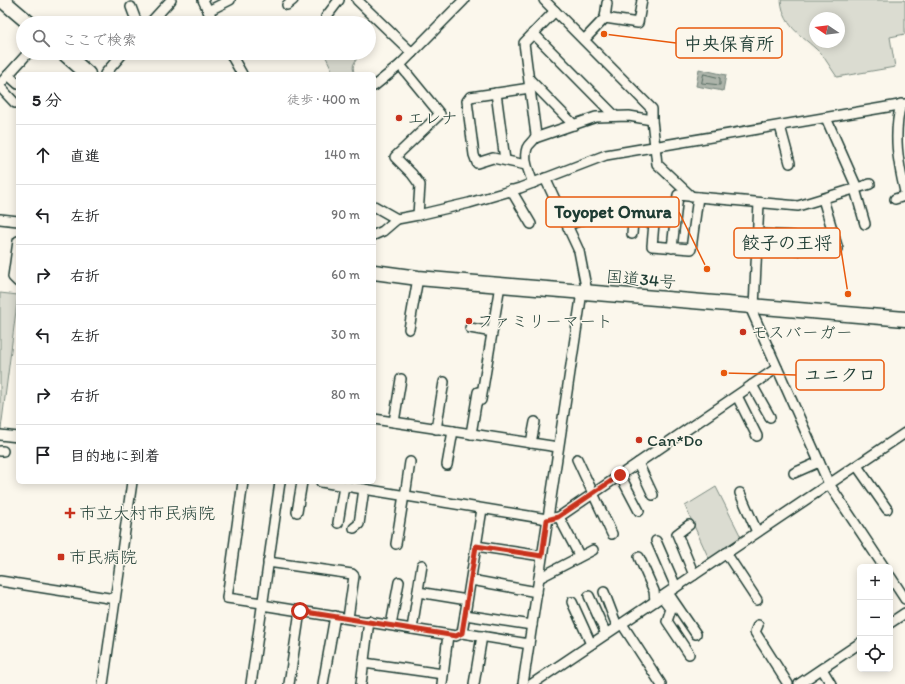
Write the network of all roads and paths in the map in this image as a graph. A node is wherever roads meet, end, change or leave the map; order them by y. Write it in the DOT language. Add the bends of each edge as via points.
graph roads {
  1 [pos="2,0"];
  2 [pos="171,0"];
  3 [pos="203,0"];
  4 [pos="230,0"];
  5 [pos="338,0"];
  6 [pos="357,0"];
  7 [pos="464,0"];
  8 [pos="544,0"];
  9 [pos="642,0"];
  10 [pos="606,1"];
  11 [pos="131,7"];
  12 [pos="208,11"];
  13 [pos="555,11"];
  14 [pos="21,16"];
  15 [pos="134,16"];
  16 [pos="156,16"];
  17 [pos="210,16"];
  18 [pos="327,16"];
  19 [pos="374,16"];
  20 [pos="376,18"];
  21 [pos="604,18"];
  22 [pos="533,33"];
  23 [pos="584,40"];
  24 [pos="412,53"];
  25 [pos="22,60"];
  26 [pos="72,60"];
  27 [pos="117,60"];
  28 [pos="234,60"];
  29 [pos="400,65"];
  30 [pos="86,72"];
  31 [pos="107,72"];
  32 [pos="241,72"];
  33 [pos="8,75"];
  34 [pos="16,82"];
  35 [pos="529,83"];
  36 [pos="0,84"];
  37 [pos="376,84"];
  38 [pos="0,87"];
  39 [pos="496,93"];
  40 [pos="15,103"];
  41 [pos="903,104"];
  42 [pos="615,116"];
  43 [pos="826,118"];
  44 [pos="652,120"];
  45 [pos="574,125"];
  46 [pos="780,126"];
  47 [pos="535,138"];
  48 [pos="654,147"];
  49 [pos="504,160"];
  50 [pos="790,163"];
  51 [pos="526,166"];
  52 [pos="544,178"];
  53 [pos="533,183"];
  54 [pos="870,184"];
  55 [pos="856,188"];
  56 [pos="511,190"];
  57 [pos="905,192"];
  58 [pos="905,196"];
  59 [pos="695,197"];
  60 [pos="823,199"];
  61 [pos="895,199"];
  62 [pos="626,202"];
  63 [pos="759,202"];
  64 [pos="376,207"];
  65 [pos="418,215"];
  66 [pos="0,217"];
  67 [pos="397,218"];
  68 [pos="629,220"];
  69 [pos="16,221"];
  70 [pos="531,224"];
  71 [pos="866,224"];
  72 [pos="568,225"];
  73 [pos="376,234"];
  74 [pos="632,234"];
  75 [pos="758,234"];
  76 [pos="672,248"];
  77 [pos="838,249"];
  78 [pos="796,251"];
  79 [pos="16,255"];
  80 [pos="376,276"];
  81 [pos="418,278"];
  82 [pos="16,280"];
  83 [pos="498,285"];
  84 [pos="584,292"];
  85 [pos="752,307"];
  86 [pos="905,319"];
  87 [pos="470,328"];
  88 [pos="409,329"];
  89 [pos="777,368"];
  90 [pos="401,379"];
  91 [pos="480,380"];
  92 [pos="444,382"];
  93 [pos="752,385"];
  94 [pos="737,396"];
  95 [pos="481,400"];
  96 [pos="770,417"];
  97 [pos="376,419"];
  98 [pos="394,422"];
  99 [pos="535,422"];
  100 [pos="436,429"];
  101 [pos="453,431"];
  102 [pos="905,433"];
  103 [pos="0,434"];
  104 [pos="471,434"];
  105 [pos="757,436"];
  106 [pos="16,438"];
  107 [pos="531,443"];
  108 [pos="558,447"];
  109 [pos="577,459"];
  110 [pos="410,462"];
  111 [pos="819,462"];
  112 [pos="638,463"];
  113 [pos="448,465"];
  114 [pos="857,466"];
  115 [pos="794,474"];
  116 [pos="620,475"];
  117 [pos="132,484"];
  118 [pos="243,484"];
  119 [pos="280,484"];
  120 [pos="302,484"];
  121 [pos="332,484"];
  122 [pos="829,484"];
  123 [pos="344,486"];
  124 [pos="364,489"];
  125 [pos="740,493"];
  126 [pos="594,494"];
  127 [pos="404,495"];
  128 [pos="653,495"];
  129 [pos="482,509"];
  130 [pos="887,510"];
  131 [pos="639,511"];
  132 [pos="297,512"];
  133 [pos="558,517"];
  134 [pos="547,520"];
  135 [pos="338,523"];
  136 [pos="689,526"];
  137 [pos="354,528"];
  138 [pos="758,532"];
  139 [pos="612,534"];
  140 [pos="656,541"];
  141 [pos="396,544"];
  142 [pos="476,546"];
  143 [pos="593,550"];
  144 [pos="726,553"];
  145 [pos="542,556"];
  146 [pos="639,557"];
  147 [pos="578,558"];
  148 [pos="268,562"];
  149 [pos="882,564"];
  150 [pos="422,565"];
  151 [pos="694,575"];
  152 [pos="539,578"];
  153 [pos="470,580"];
  154 [pos="0,581"];
  155 [pos="893,581"];
  156 [pos="399,582"];
  157 [pos="676,587"];
  158 [pos="418,592"];
  159 [pos="537,592"];
  160 [pos="604,592"];
  161 [pos="589,596"];
  162 [pos="661,597"];
  163 [pos="115,599"];
  164 [pos="905,599"];
  165 [pos="467,600"];
  166 [pos="757,600"];
  167 [pos="572,602"];
  168 [pos="262,604"];
  169 [pos="300,611"];
  170 [pos="905,613"];
  171 [pos="465,615"];
  172 [pos="335,616"];
  173 [pos="348,618"];
  174 [pos="893,618"];
  175 [pos="369,621"];
  176 [pos="391,625"];
  177 [pos="532,625"];
  178 [pos="619,625"];
  179 [pos="758,625"];
  180 [pos="412,628"];
  181 [pos="462,633"];
  182 [pos="606,634"];
  183 [pos="696,634"];
  184 [pos="448,635"];
  185 [pos="482,636"];
  186 [pos="529,644"];
  187 [pos="591,644"];
  188 [pos="857,645"];
  189 [pos="689,654"];
  190 [pos="364,663"];
  191 [pos="822,669"];
  192 [pos="443,674"];
  193 [pos="103,684"];
  194 [pos="251,684"];
  195 [pos="290,684"];
  196 [pos="323,684"];
  197 [pos="361,684"];
  198 [pos="442,684"];
  199 [pos="474,684"];
  200 [pos="523,684"];
  201 [pos="532,684"];
  202 [pos="662,684"];
  203 [pos="788,684"];
  204 [pos="799,684"];
  205 [pos="831,684"];
  1 -- 14 [label="highway"];
  2 -- 16 [label="street"];
  3 -- 12 [label="street"];
  4 -- 12 [label="street"];
  5 -- 18 [label="street"];
  6 -- 19 [label="street"];
  7 -- 24 [label="street"];
  8 -- 13 [label="street"];
  9 -- 21 [label="street" via="638,23"];
  10 -- 21 [label="street"];
  11 -- 15 [label="street"];
  12 -- 17 [label="street"];
  13 -- 22 [label="street"];
  13 -- 23 [label="street"];
  20 -- 24 [label="street"];
  21 -- 23 [label="street"];
  22 -- 35 [label="street" via="524,43"];
  22 -- 42 [label="street"];
  23 -- 44 [label="street" via="652,109"];
  24 -- 29 [label="street"];
  25 -- 33 [label="street"];
  26 -- 30 [label="highway"];
  27 -- 31 [label="street"];
  28 -- 32 [label="street"];
  29 -- 37 [label="street"];
  29 -- 65 [label="street" via="440,114 395,157 420,185"];
  33 -- 34 [label="street"];
  33 -- 36 [label="street"];
  35 -- 39 [label="street"];
  35 -- 45 [label="street"];
  35 -- 47 [label="street"];
  38 -- 40 [label="street"];
  39 -- 49 [label="street"];
  39 -- 49 [label="street" via="470,97 467,101 477,163 493,158"];
  41 -- 43 [label="street"];
  41 -- 57 [label="street" via="896,124"];
  42 -- 44 [label="street"];
  42 -- 45 [label="street" via="596,117"];
  43 -- 46 [label="street"];
  43 -- 55 [label="street"];
  44 -- 48 [label="street"];
  45 -- 47 [label="street"];
  46 -- 48 [label="street"];
  46 -- 50 [label="street"];
  47 -- 51 [label="street" via="528,148"];
  48 -- 52 [label="street" via="606,155"];
  48 -- 59 [label="street" via="657,164"];
  49 -- 51 [label="street"];
  51 -- 53 [label="street"];
  52 -- 53 [label="street"];
  52 -- 72 [label="street"];
  53 -- 56 [label="street"];
  54 -- 55 [label="street"];
  55 -- 60 [label="street"];
  55 -- 71 [label="street"];
  56 -- 65 [label="street"];
  56 -- 70 [label="street"];
  58 -- 61 [label="street"];
  59 -- 63 [label="street"];
  59 -- 76 [label="street" via="678,195"];
  59 -- 76 [label="street" via="691,250"];
  60 -- 63 [label="street" via="798,206"];
  60 -- 77 [label="street"];
  62 -- 68 [label="street"];
  63 -- 75 [label="street"];
  64 -- 67 [label="street"];
  65 -- 67 [label="street"];
  66 -- 69 [label="street"];
  67 -- 73 [label="street"];
  68 -- 72 [label="street" via="593,216"];
  68 -- 74 [label="street"];
  68 -- 76 [label="street" via="654,223 652,246"];
  72 -- 84 [label="street" via="579,251"];
  75 -- 78 [label="street" via="794,232"];
  75 -- 85 [label="street"];
  79 -- 82 [label="street" via="13,277"];
  80 -- 81 [label="highway, 国道34号"];
  81 -- 83 [label="highway, 国道34号"];
  81 -- 88 [label="street"];
  83 -- 84 [label="highway, 国道34号"];
  83 -- 87 [label="street" via="486,334"];
  83 -- 95 [label="street"];
  84 -- 85 [label="highway, 国道34号"];
  84 -- 108 [label="street"];
  85 -- 86 [label="highway, 国道34号"];
  85 -- 89 [label="street"];
  89 -- 93 [label="street"];
  89 -- 111 [label="street"];
  90 -- 98 [label="street"];
  91 -- 104 [label="street"];
  92 -- 100 [label="street"];
  93 -- 94 [label="street"];
  93 -- 96 [label="street"];
  94 -- 105 [label="street"];
  94 -- 112 [label="street"];
  97 -- 98 [label="street"];
  98 -- 100 [label="street"];
  99 -- 107 [label="street"];
  100 -- 101 [label="street"];
  101 -- 104 [label="street"];
  101 -- 113 [label="street"];
  102 -- 114 [label="street"];
  103 -- 106 [label="street"];
  104 -- 107 [label="street"];
  107 -- 108 [label="street"];
  108 -- 134 [label="street"];
  109 -- 126 [label="street"];
  110 -- 127 [label="street"];
  111 -- 115 [label="street"];
  111 -- 122 [label="street"];
  112 -- 116 [label="street"];
  112 -- 128 [label="street"];
  114 -- 122 [label="street"];
  114 -- 130 [label="street"];
  116 -- 126 [label="street"];
  116 -- 131 [label="street"];
  117 -- 163 [label="street"];
  118 -- 168 [label="street" via="226,602"];
  119 -- 148 [label="street"];
  120 -- 132 [label="street"];
  121 -- 123 [label="street"];
  122 -- 138 [label="street"];
  122 -- 149 [label="street"];
  123 -- 124 [label="street"];
  123 -- 135 [label="street"];
  124 -- 127 [label="street"];
  124 -- 137 [label="street" via="359,524"];
  125 -- 138 [label="street"];
  126 -- 133 [label="street"];
  126 -- 139 [label="street"];
  127 -- 129 [label="street"];
  127 -- 141 [label="street"];
  129 -- 134 [label="street"];
  129 -- 142 [label="street"];
  133 -- 134 [label="street"];
  133 -- 147 [label="street" via="578,553"];
  134 -- 145 [label="street"];
  136 -- 151 [label="street" via="677,534"];
  138 -- 144 [label="street"];
  140 -- 157 [label="street"];
  142 -- 145 [label="street"];
  142 -- 153 [label="street"];
  143 -- 147 [label="street"];
  144 -- 151 [label="street"];
  144 -- 166 [label="street"];
  145 -- 152 [label="street"];
  146 -- 162 [label="street" via="654,591"];
  147 -- 152 [label="street"];
  148 -- 168 [label="street"];
  148 -- 173 [label="street" via="352,574 354,576"];
  150 -- 158 [label="street"];
  151 -- 157 [label="street"];
  152 -- 159 [label="street"];
  153 -- 159 [label="street"];
  153 -- 165 [label="street"];
  154 -- 163 [label="street"];
  155 -- 164 [label="street"];
  156 -- 176 [label="street"];
  157 -- 162 [label="street"];
  158 -- 165 [label="street"];
  158 -- 180 [label="street"];
  159 -- 177 [label="street"];
  160 -- 178 [label="street"];
  161 -- 182 [label="street"];
  162 -- 178 [label="street"];
  162 -- 183 [label="street"];
  162 -- 189 [label="street" via="671,609 667,621"];
  163 -- 193 [label="street"];
  165 -- 171 [label="street"];
  167 -- 187 [label="street"];
  168 -- 169 [label="street"];
  168 -- 194 [label="street"];
  169 -- 172 [label="street"];
  169 -- 195 [label="street"];
  170 -- 174 [label="street"];
  171 -- 177 [label="street"];
  171 -- 181 [label="street"];
  172 -- 173 [label="street"];
  172 -- 196 [label="street"];
  173 -- 175 [label="street"];
  175 -- 176 [label="street"];
  175 -- 190 [label="street"];
  176 -- 180 [label="street"];
  177 -- 186 [label="street"];
  178 -- 182 [label="street"];
  178 -- 202 [label="street"];
  179 -- 203 [label="street" via="755,632"];
  180 -- 184 [label="street"];
  181 -- 184 [label="street" via="456,636"];
  181 -- 185 [label="street"];
  182 -- 187 [label="street"];
  184 -- 192 [label="street"];
  185 -- 186 [label="street"];
  185 -- 199 [label="street"];
  186 -- 200 [label="street"];
  187 -- 201 [label="street"];
  188 -- 191 [label="street"];
  190 -- 192 [label="street"];
  190 -- 197 [label="street"];
  191 -- 204 [label="street"];
  191 -- 205 [label="street"];
  192 -- 198 [label="street"];
}
